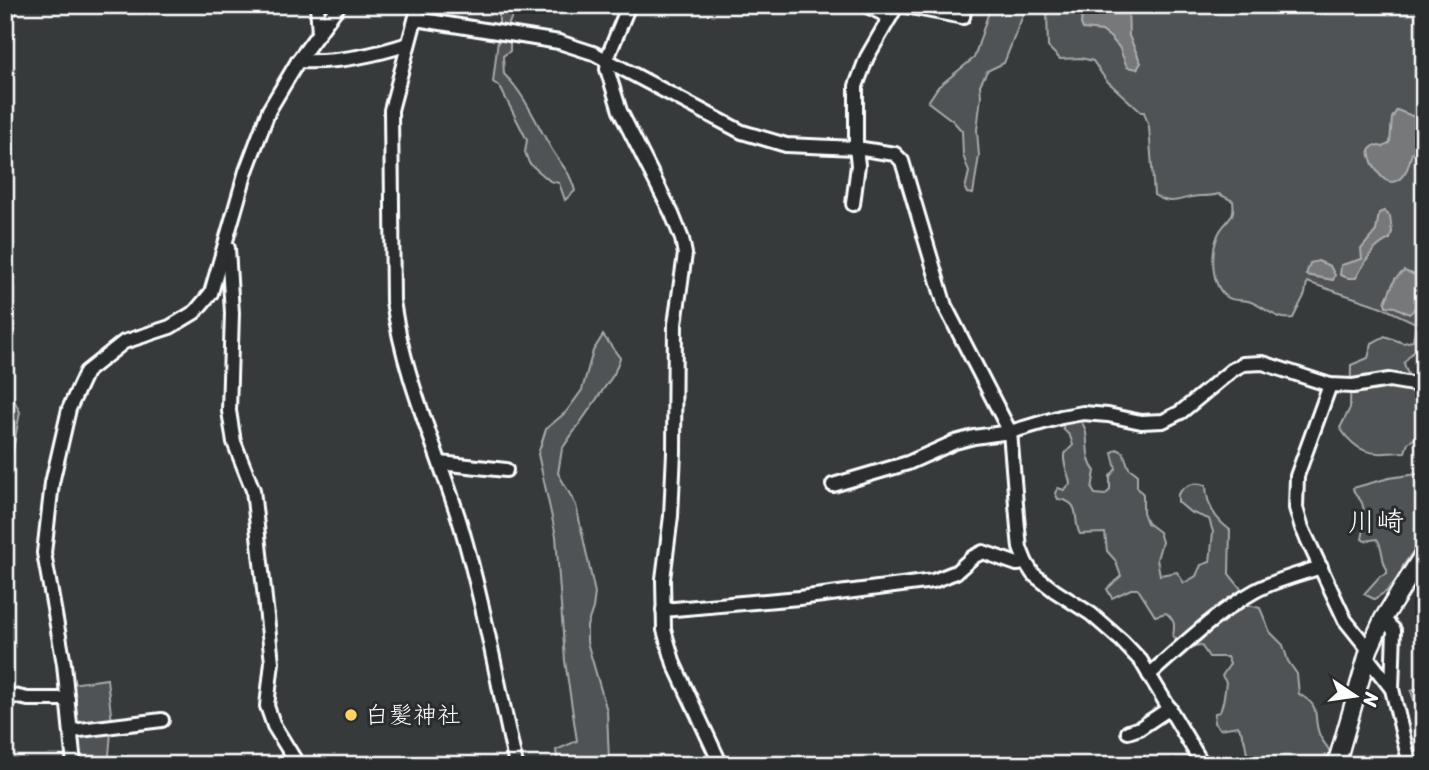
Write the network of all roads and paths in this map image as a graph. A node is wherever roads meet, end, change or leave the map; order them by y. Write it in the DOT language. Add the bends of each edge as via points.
graph roads {
  1 [pos="10,5"];
  2 [pos="317,5"];
  3 [pos="339,5"];
  4 [pos="419,5"];
  5 [pos="629,5"];
  6 [pos="865,5"];
  7 [pos="965,5"];
  8 [pos="896,9"];
  9 [pos="5,18"];
  10 [pos="416,19"];
  11 [pos="319,33"];
  12 [pos="408,44"];
  13 [pos="298,61"];
  14 [pos="607,61"];
  15 [pos="856,148"];
  16 [pos="853,205"];
  17 [pos="227,234"];
  18 [pos="1330,385"];
  19 [pos="1424,386"];
  20 [pos="1010,432"];
  21 [pos="440,463"];
  22 [pos="506,470"];
  23 [pos="833,485"];
  24 [pos="1424,553"];
  25 [pos="1026,563"];
  26 [pos="1321,567"];
  27 [pos="663,610"];
  28 [pos="1384,619"];
  29 [pos="1368,653"];
  30 [pos="1149,675"];
  31 [pos="1392,689"];
  32 [pos="5,694"];
  33 [pos="68,699"];
  34 [pos="1170,708"];
  35 [pos="162,720"];
  36 [pos="72,731"];
  37 [pos="1128,732"];
  38 [pos="74,765"];
  39 [pos="298,765"];
  40 [pos="516,765"];
  41 [pos="721,765"];
  42 [pos="1203,765"];
  43 [pos="1336,765"];
  44 [pos="1410,765"];
  1 -- 9 [label="street"];
  2 -- 11 [label="street"];
  3 -- 11 [label="street"];
  4 -- 10 [label="street"];
  5 -- 14 [label="street"];
  6 -- 8 [label="street"];
  7 -- 8 [label="street" via="963,17"];
  8 -- 15 [label="street" via="867,57 856,86"];
  10 -- 12 [label="street"];
  10 -- 14 [label="street" via="559,42"];
  11 -- 13 [label="street"];
  12 -- 13 [label="street" via="325,62"];
  12 -- 21 [label="street" via="390,129 393,301 407,365"];
  13 -- 17 [label="street" via="269,110"];
  14 -- 15 [label="street" via="742,132 786,145"];
  14 -- 27 [label="street" via="620,111 672,214 685,254 675,324 674,452"];
  15 -- 16 [label="street"];
  15 -- 20 [label="street" via="895,154 902,161 945,306"];
  17 -- 33 [label="street" via="211,293 195,312 170,327 124,342 86,372 69,409 52,483 44,553"];
  17 -- 39 [label="street" via="233,313 229,411 234,442 253,490 272,662 267,706"];
  18 -- 19 [label="street" via="1388,380"];
  18 -- 20 [label="street" via="1263,363 1243,363 1163,421 1083,413"];
  18 -- 26 [label="street" via="1297,476 1296,492 1302,528"];
  20 -- 23 [label="street" via="974,436 908,463"];
  20 -- 25 [label="street" via="1018,528"];
  21 -- 22 [label="street"];
  21 -- 40 [label="street" via="471,565"];
  24 -- 28 [label="main road"];
  25 -- 27 [label="street" via="983,552 957,572 933,581"];
  25 -- 30 [label="street" via="1033,574 1122,641"];
  26 -- 29 [label="street" via="1345,620"];
  26 -- 30 [label="street" via="1258,590 1235,604"];
  27 -- 41 [label="street" via="674,664"];
  28 -- 29 [label="main road"];
  28 -- 31 [label="street" via="1394,630"];
  29 -- 31 [label="street"];
  29 -- 43 [label="main road"];
  30 -- 34 [label="street"];
  31 -- 44 [label="street"];
  32 -- 33 [label="street"];
  33 -- 36 [label="street"];
  34 -- 37 [label="street"];
  34 -- 42 [label="street"];
  35 -- 36 [label="street"];
  36 -- 38 [label="street"];
}
